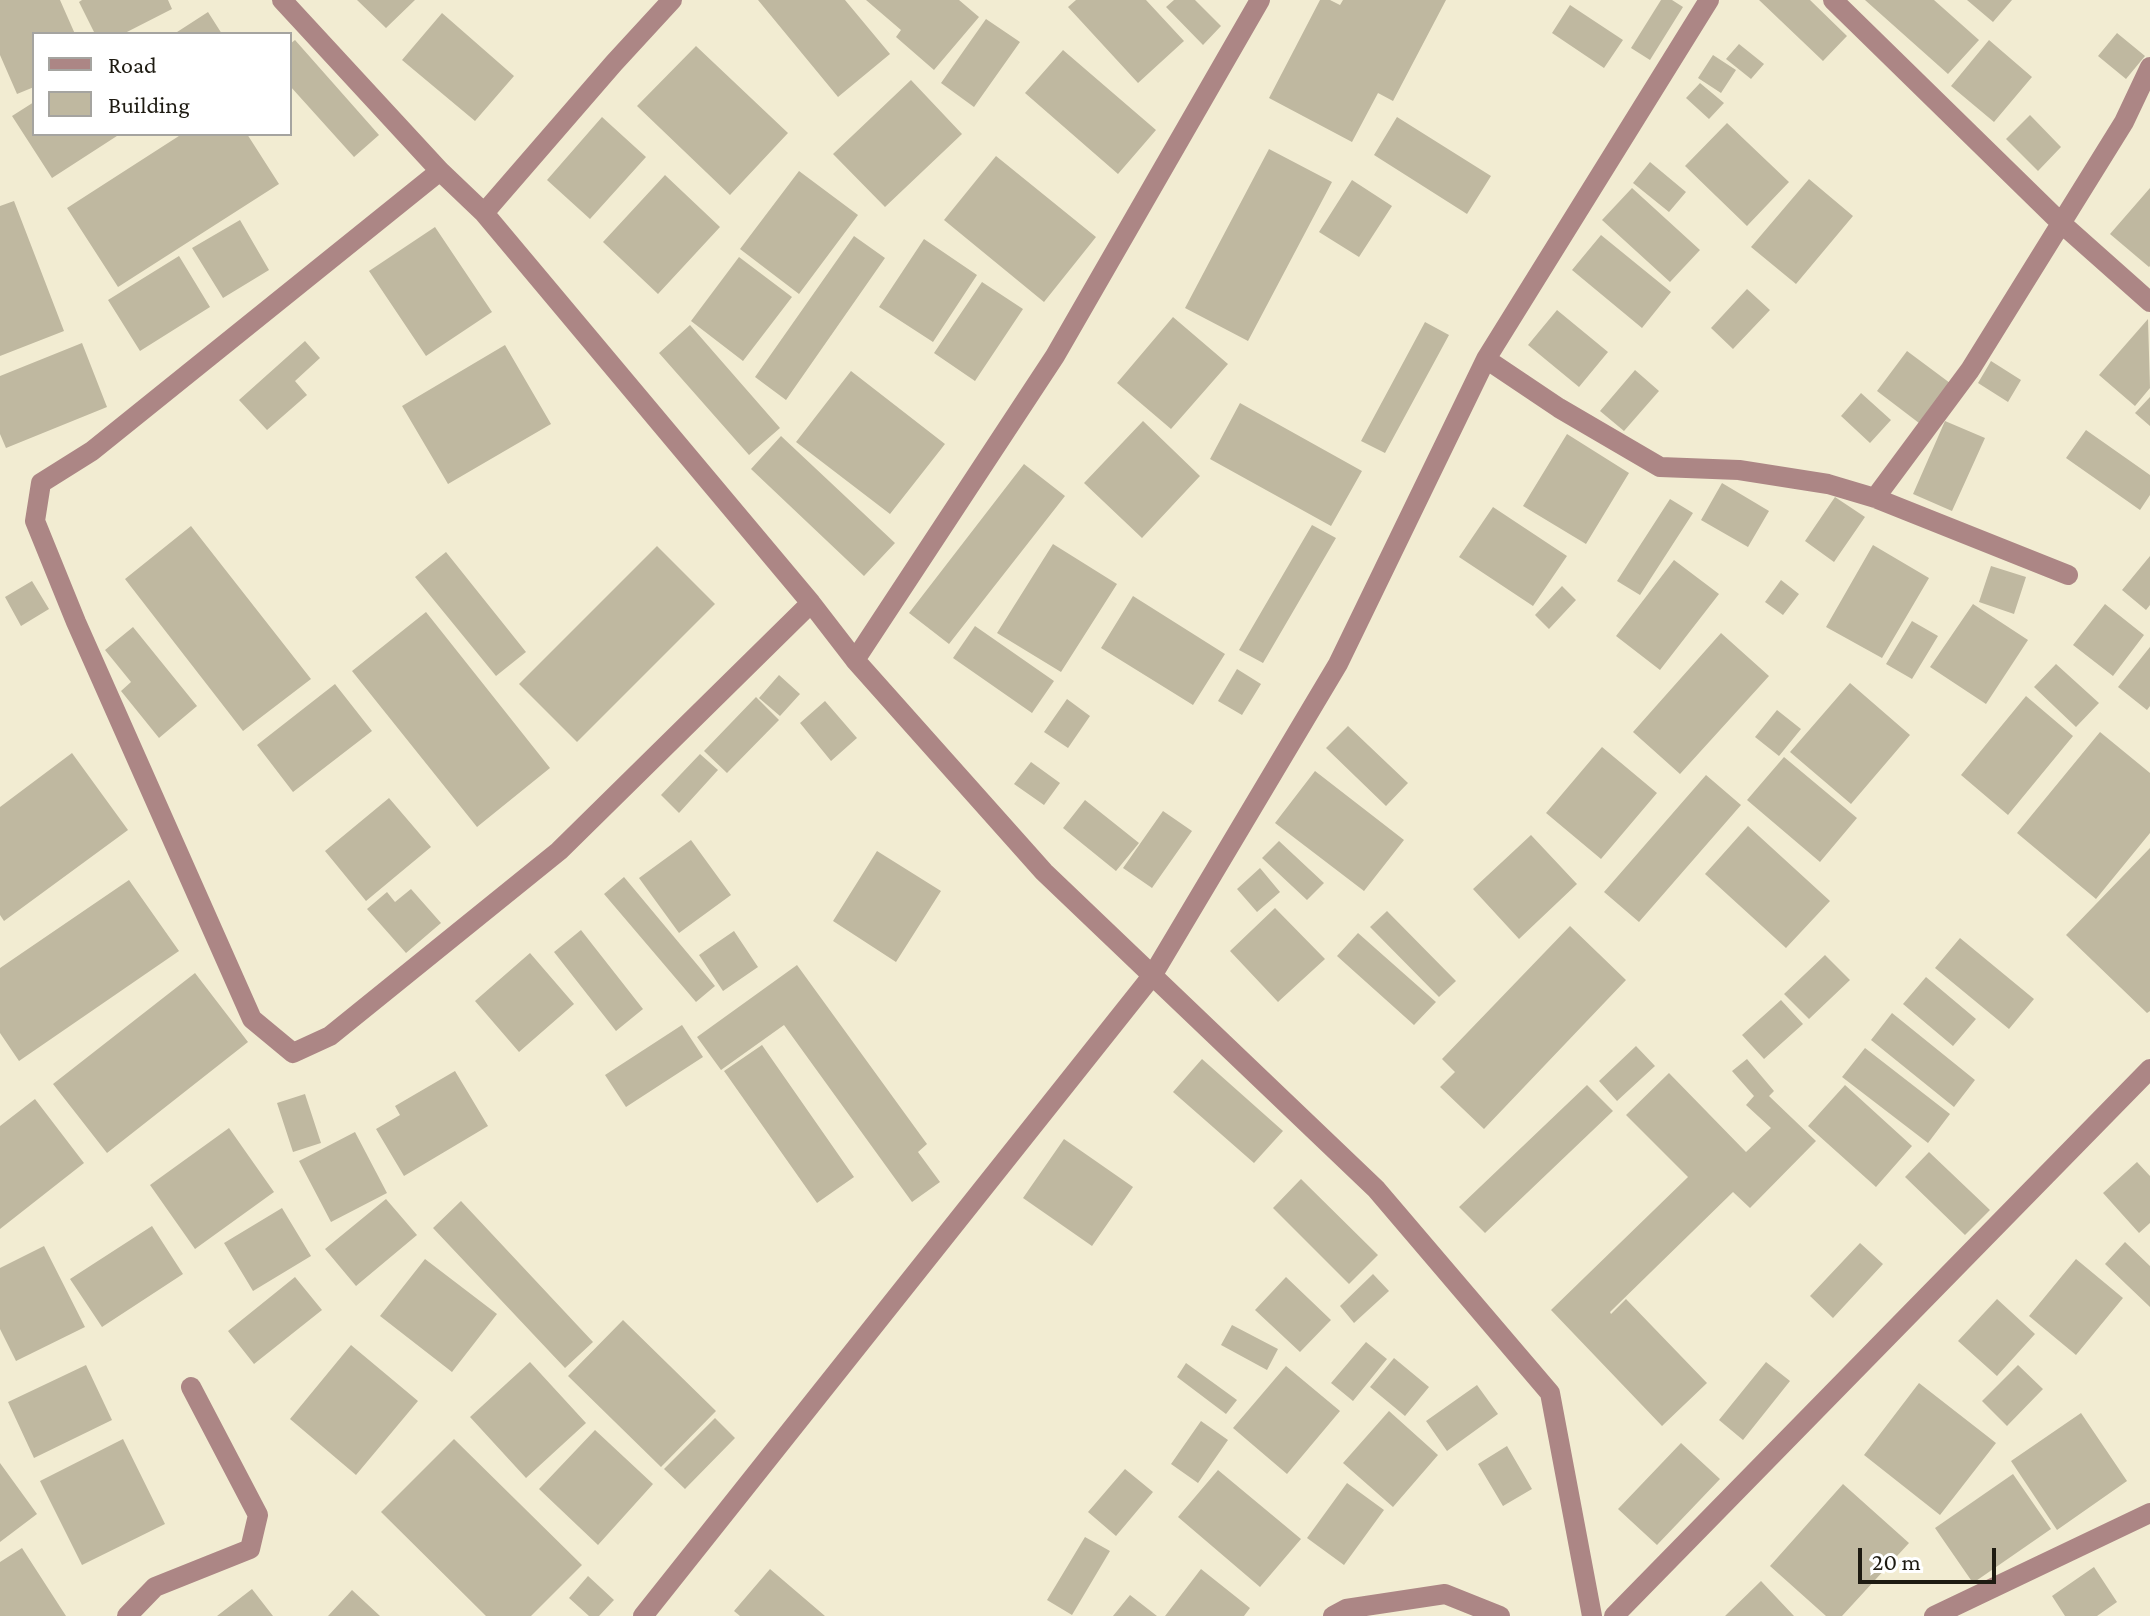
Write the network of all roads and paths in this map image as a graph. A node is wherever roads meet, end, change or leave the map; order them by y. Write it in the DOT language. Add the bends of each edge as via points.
graph roads {
  1 [pos="282,0"];
  2 [pos="672,0"];
  3 [pos="1260,0"];
  4 [pos="1709,0"];
  5 [pos="1833,0"];
  6 [pos="2150,67"];
  7 [pos="440,171"];
  8 [pos="484,213"];
  9 [pos="2061,223"];
  10 [pos="2150,302"];
  11 [pos="1486,359"];
  12 [pos="1875,498"];
  13 [pos="2068,575"];
  14 [pos="811,603"];
  15 [pos="855,660"];
  16 [pos="1152,976"];
  17 [pos="2150,1069"];
  18 [pos="191,1387"];
  19 [pos="2150,1513"];
  20 [pos="127,1616"];
  21 [pos="643,1616"];
  22 [pos="1333,1616"];
  23 [pos="1500,1616"];
  24 [pos="1592,1616"];
  25 [pos="1614,1616"];
  26 [pos="1934,1616"];
  1 -- 7 [label="street"];
  2 -- 8 [label="street"];
  3 -- 15 [label="street" via="1055,356"];
  4 -- 11 [label="street"];
  5 -- 9 [label="street"];
  6 -- 9 [label="street" via="2124,122"];
  7 -- 8 [label="street"];
  7 -- 14 [label="street" via="92,451 41,483 35,521 252,1019 293,1053 330,1036 559,851"];
  8 -- 14 [label="street"];
  9 -- 10 [label="street"];
  9 -- 12 [label="street" via="1970,370"];
  11 -- 12 [label="street" via="1660,467 1739,470 1828,484"];
  11 -- 16 [label="street" via="1338,664"];
  12 -- 13 [label="street"];
  14 -- 15 [label="street"];
  15 -- 16 [label="street" via="1044,872"];
  16 -- 21 [label="street"];
  16 -- 24 [label="street" via="1376,1189 1550,1393"];
  17 -- 25 [label="street"];
  18 -- 20 [label="street" via="258,1515 250,1549 155,1587"];
  19 -- 26 [label="street"];
  22 -- 23 [label="street" via="1346,1609 1445,1594"];
}
